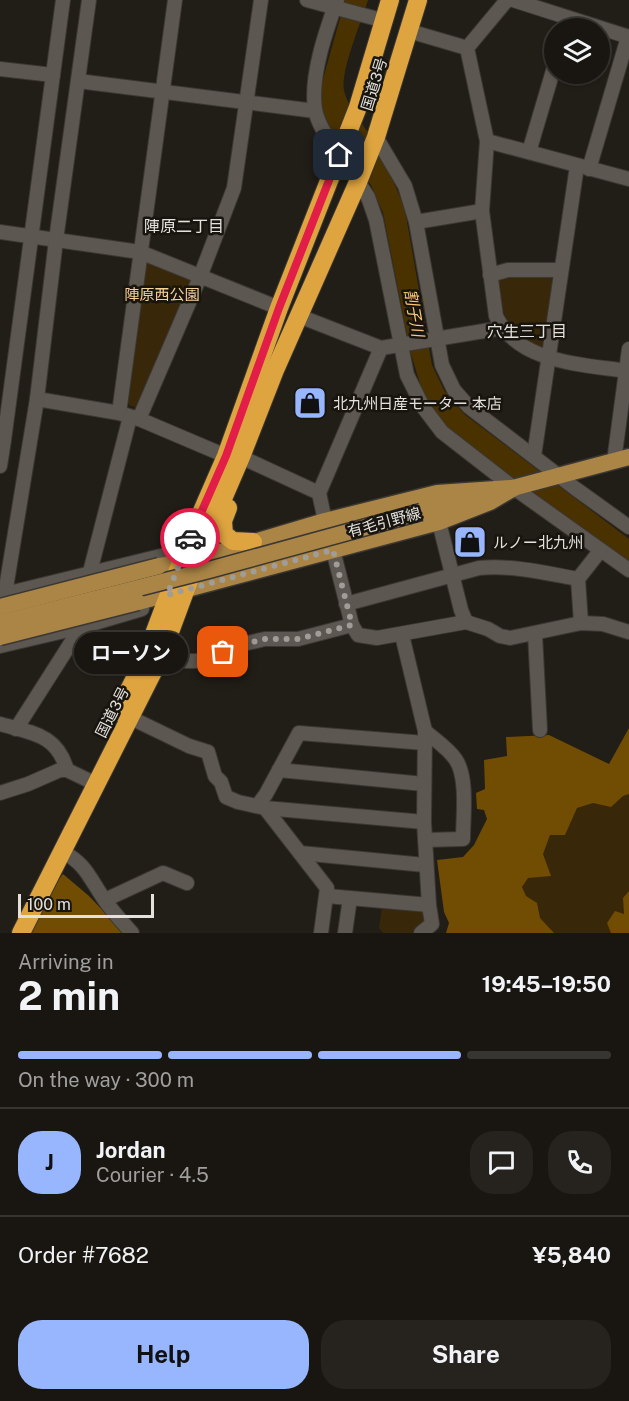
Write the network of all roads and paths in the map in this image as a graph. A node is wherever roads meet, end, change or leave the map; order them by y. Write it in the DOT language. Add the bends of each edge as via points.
graph roads {
  1 [pos="63,0"];
  2 [pos="89,0"];
  3 [pos="175,0"];
  4 [pos="261,0"];
  5 [pos="307,0"];
  6 [pos="390,0"];
  7 [pos="406,0"];
  8 [pos="418,0"];
  9 [pos="507,0"];
  10 [pos="513,0"];
  11 [pos="336,6"];
  12 [pos="554,18"];
  13 [pos="385,21"];
  14 [pos="409,31"];
  15 [pos="610,33"];
  16 [pos="628,37"];
  17 [pos="467,48"];
  18 [pos="0,69"];
  19 [pos="53,75"];
  20 [pos="78,81"];
  21 [pos="549,84"];
  22 [pos="162,91"];
  23 [pos="247,102"];
  24 [pos="369,105"];
  25 [pos="315,111"];
  26 [pos="375,140"];
  27 [pos="487,141"];
  28 [pos="340,151"];
  29 [pos="529,152"];
  30 [pos="583,167"];
  31 [pos="356,175"];
  32 [pos="629,178"];
  33 [pos="482,211"];
  34 [pos="416,222"];
  35 [pos="0,231"];
  36 [pos="30,236"];
  37 [pos="56,240"];
  38 [pos="140,252"];
  39 [pos="561,270"];
  40 [pos="490,275"];
  41 [pos="200,277"];
  42 [pos="279,308"];
  43 [pos="299,316"];
  44 [pos="502,328"];
  45 [pos="435,338"];
  46 [pos="404,345"];
  47 [pos="381,348"];
  48 [pos="629,349"];
  49 [pos="548,358"];
  50 [pos="626,371"];
  51 [pos="37,399"];
  52 [pos="129,416"];
  53 [pos="2,440"];
  54 [pos="234,456"];
  55 [pos="534,456"];
  56 [pos="621,459"];
  57 [pos="0,466"];
  58 [pos="558,476"];
  59 [pos="520,487"];
  60 [pos="319,493"];
  61 [pos="325,521"];
  62 [pos="439,522"];
  63 [pos="629,527"];
  64 [pos="7,536"];
  65 [pos="252,542"];
  66 [pos="333,550"];
  67 [pos="600,551"];
  68 [pos="189,561"];
  69 [pos="629,570"];
  70 [pos="90,572"];
  71 [pos="453,575"];
  72 [pos="578,579"];
  73 [pos="185,589"];
  74 [pos="167,595"];
  75 [pos="2,603"];
  76 [pos="346,604"];
  77 [pos="466,622"];
  78 [pos="0,623"];
  79 [pos="581,623"];
  80 [pos="352,625"];
  81 [pos="81,627"];
  82 [pos="629,632"];
  83 [pos="535,634"];
  84 [pos="402,635"];
  85 [pos="0,637"];
  86 [pos="0,646"];
  87 [pos="161,656"];
  88 [pos="129,717"];
  89 [pos="0,724"];
  90 [pos="16,729"];
  91 [pos="540,730"];
  92 [pos="425,737"];
  93 [pos="67,770"];
  94 [pos="279,770"];
  95 [pos="91,781"];
  96 [pos="424,784"];
  97 [pos="0,793"];
  98 [pos="262,807"];
  99 [pos="424,822"];
  100 [pos="424,840"];
  101 [pos="63,852"];
  102 [pos="300,854"];
  103 [pos="425,865"];
  104 [pos="187,883"];
  105 [pos="327,896"];
  106 [pos="350,898"];
  107 [pos="105,900"];
  108 [pos="429,906"];
  109 [pos="8,933"];
  110 [pos="21,933"];
  111 [pos="132,933"];
  112 [pos="321,933"];
  113 [pos="345,933"];
  114 [pos="421,933"];
  1 -- 19 [label="street"];
  2 -- 20 [label="street"];
  3 -- 22 [label="street"];
  4 -- 23 [label="street"];
  5 -- 11 [label="street"];
  6 -- 13 [label="highway, 国道3号"];
  7 -- 24 [label="highway"];
  8 -- 14 [label="highway, 国道3号"];
  9 -- 17 [label="street"];
  10 -- 12 [label="street"];
  11 -- 13 [label="street"];
  11 -- 25 [label="street" via="314,86"];
  13 -- 24 [label="highway, 国道3号"];
  14 -- 17 [label="street"];
  14 -- 26 [label="highway, 国道3号"];
  15 -- 16 [label="street"];
  16 -- 30 [label="street"];
  17 -- 27 [label="street"];
  18 -- 19 [label="street"];
  19 -- 36 [label="street"];
  20 -- 22 [label="street"];
  20 -- 37 [label="street"];
  21 -- 29 [label="street"];
  22 -- 23 [label="street"];
  22 -- 38 [label="street"];
  23 -- 25 [label="street"];
  23 -- 41 [label="street" via="234,188"];
  24 -- 28 [label="highway, 国道3号"];
  24 -- 31 [label="highway"];
  25 -- 28 [label="street" via="324,132"];
  26 -- 31 [label="highway, 国道3号"];
  26 -- 34 [label="street" via="405,186"];
  27 -- 29 [label="street"];
  27 -- 33 [label="street"];
  28 -- 42 [label="highway, 国道3号"];
  29 -- 30 [label="street"];
  30 -- 32 [label="street"];
  30 -- 39 [label="street"];
  31 -- 43 [label="highway, 国道3号"];
  31 -- 46 [label="street" via="376,220"];
  33 -- 34 [label="street"];
  33 -- 40 [label="street"];
  34 -- 45 [label="street"];
  35 -- 36 [label="street"];
  36 -- 37 [label="street"];
  36 -- 53 [label="street"];
  37 -- 38 [label="street"];
  37 -- 51 [label="street"];
  38 -- 41 [label="street"];
  38 -- 52 [label="street"];
  39 -- 40 [label="street" via="507,270"];
  39 -- 49 [label="street"];
  40 -- 44 [label="street" via="496,316"];
  41 -- 42 [label="street"];
  41 -- 52 [label="street"];
  42 -- 54 [label="highway, 国道3号"];
  43 -- 47 [label="street"];
  43 -- 54 [label="highway, 国道3号"];
  44 -- 45 [label="street"];
  44 -- 49 [label="street"];
  45 -- 46 [label="street"];
  45 -- 55 [label="street" via="442,366 454,390 469,407"];
  46 -- 47 [label="street"];
  46 -- 59 [label="street" via="408,375 423,407 442,432"];
  47 -- 60 [label="street"];
  48 -- 50 [label="street"];
  49 -- 50 [label="street"];
  49 -- 55 [label="street"];
  50 -- 56 [label="street"];
  51 -- 52 [label="street"];
  51 -- 64 [label="street"];
  52 -- 54 [label="street"];
  52 -- 70 [label="street"];
  53 -- 57 [label="street"];
  54 -- 60 [label="street"];
  54 -- 65 [label="highway" via="234,492 222,531 233,540"];
  54 -- 68 [label="highway, 国道3号"];
  55 -- 58 [label="street"];
  56 -- 58 [label="main road, 有毛引野線"];
  58 -- 59 [label="main road, 有毛引野線"];
  58 -- 63 [label="street"];
  59 -- 61 [label="main road" via="437,493"];
  59 -- 62 [label="main road"];
  59 -- 67 [label="street"];
  59 -- 78 [label="main road, 有毛引野線, bridge"];
  60 -- 61 [label="street"];
  61 -- 65 [label="main road"];
  62 -- 66 [label="main road"];
  62 -- 71 [label="street"];
  64 -- 75 [label="street"];
  65 -- 68 [label="main road"];
  66 -- 73 [label="main road"];
  66 -- 76 [label="street"];
  67 -- 69 [label="street"];
  67 -- 72 [label="street"];
  68 -- 70 [label="street" via="173,553"];
  68 -- 73 [label="highway, 国道3号"];
  68 -- 74 [label="highway, 国道3号"];
  68 -- 75 [label="main road, bridge"];
  70 -- 75 [label="street"];
  70 -- 81 [label="street"];
  71 -- 72 [label="street" via="498,566"];
  71 -- 76 [label="street"];
  71 -- 77 [label="street"];
  72 -- 79 [label="street"];
  73 -- 74 [label="main road"];
  73 -- 87 [label="highway, 国道3号"];
  74 -- 81 [label="street" via="153,605"];
  74 -- 85 [label="main road, bridge"];
  74 -- 95 [label="highway, 国道3号" via="145,658"];
  76 -- 80 [label="street"];
  77 -- 83 [label="street" via="510,638"];
  77 -- 84 [label="street"];
  79 -- 82 [label="street" via="603,624"];
  79 -- 83 [label="street"];
  80 -- 84 [label="street" via="358,635"];
  80 -- 87 [label="street" via="298,639 256,641 196,661"];
  81 -- 86 [label="street"];
  81 -- 90 [label="street"];
  83 -- 91 [label="street"];
  84 -- 92 [label="street"];
  87 -- 88 [label="highway, 国道3号"];
  88 -- 95 [label="highway, 国道3号"];
  88 -- 98 [label="street" via="208,752 226,797"];
  89 -- 90 [label="street"];
  90 -- 93 [label="street" via="45,737 56,746"];
  92 -- 94 [label="street" via="299,733"];
  92 -- 96 [label="street"];
  92 -- 100 [label="street" via="449,752 462,772 464,839"];
  93 -- 95 [label="street"];
  93 -- 97 [label="street"];
  94 -- 96 [label="street"];
  94 -- 98 [label="street"];
  95 -- 101 [label="highway, 国道3号"];
  95 -- 109 [label="highway, 国道3号"];
  96 -- 99 [label="street"];
  98 -- 99 [label="street"];
  98 -- 102 [label="street"];
  99 -- 100 [label="street"];
  100 -- 103 [label="street"];
  101 -- 107 [label="street" via="85,867"];
  101 -- 110 [label="highway, 国道3号"];
  102 -- 103 [label="street"];
  102 -- 105 [label="street" via="327,888"];
  103 -- 108 [label="street"];
  104 -- 107 [label="street" via="163,873"];
  105 -- 106 [label="street"];
  105 -- 112 [label="street"];
  106 -- 108 [label="street"];
  106 -- 113 [label="street"];
  107 -- 111 [label="street"];
  108 -- 114 [label="street" via="432,924"];
}
